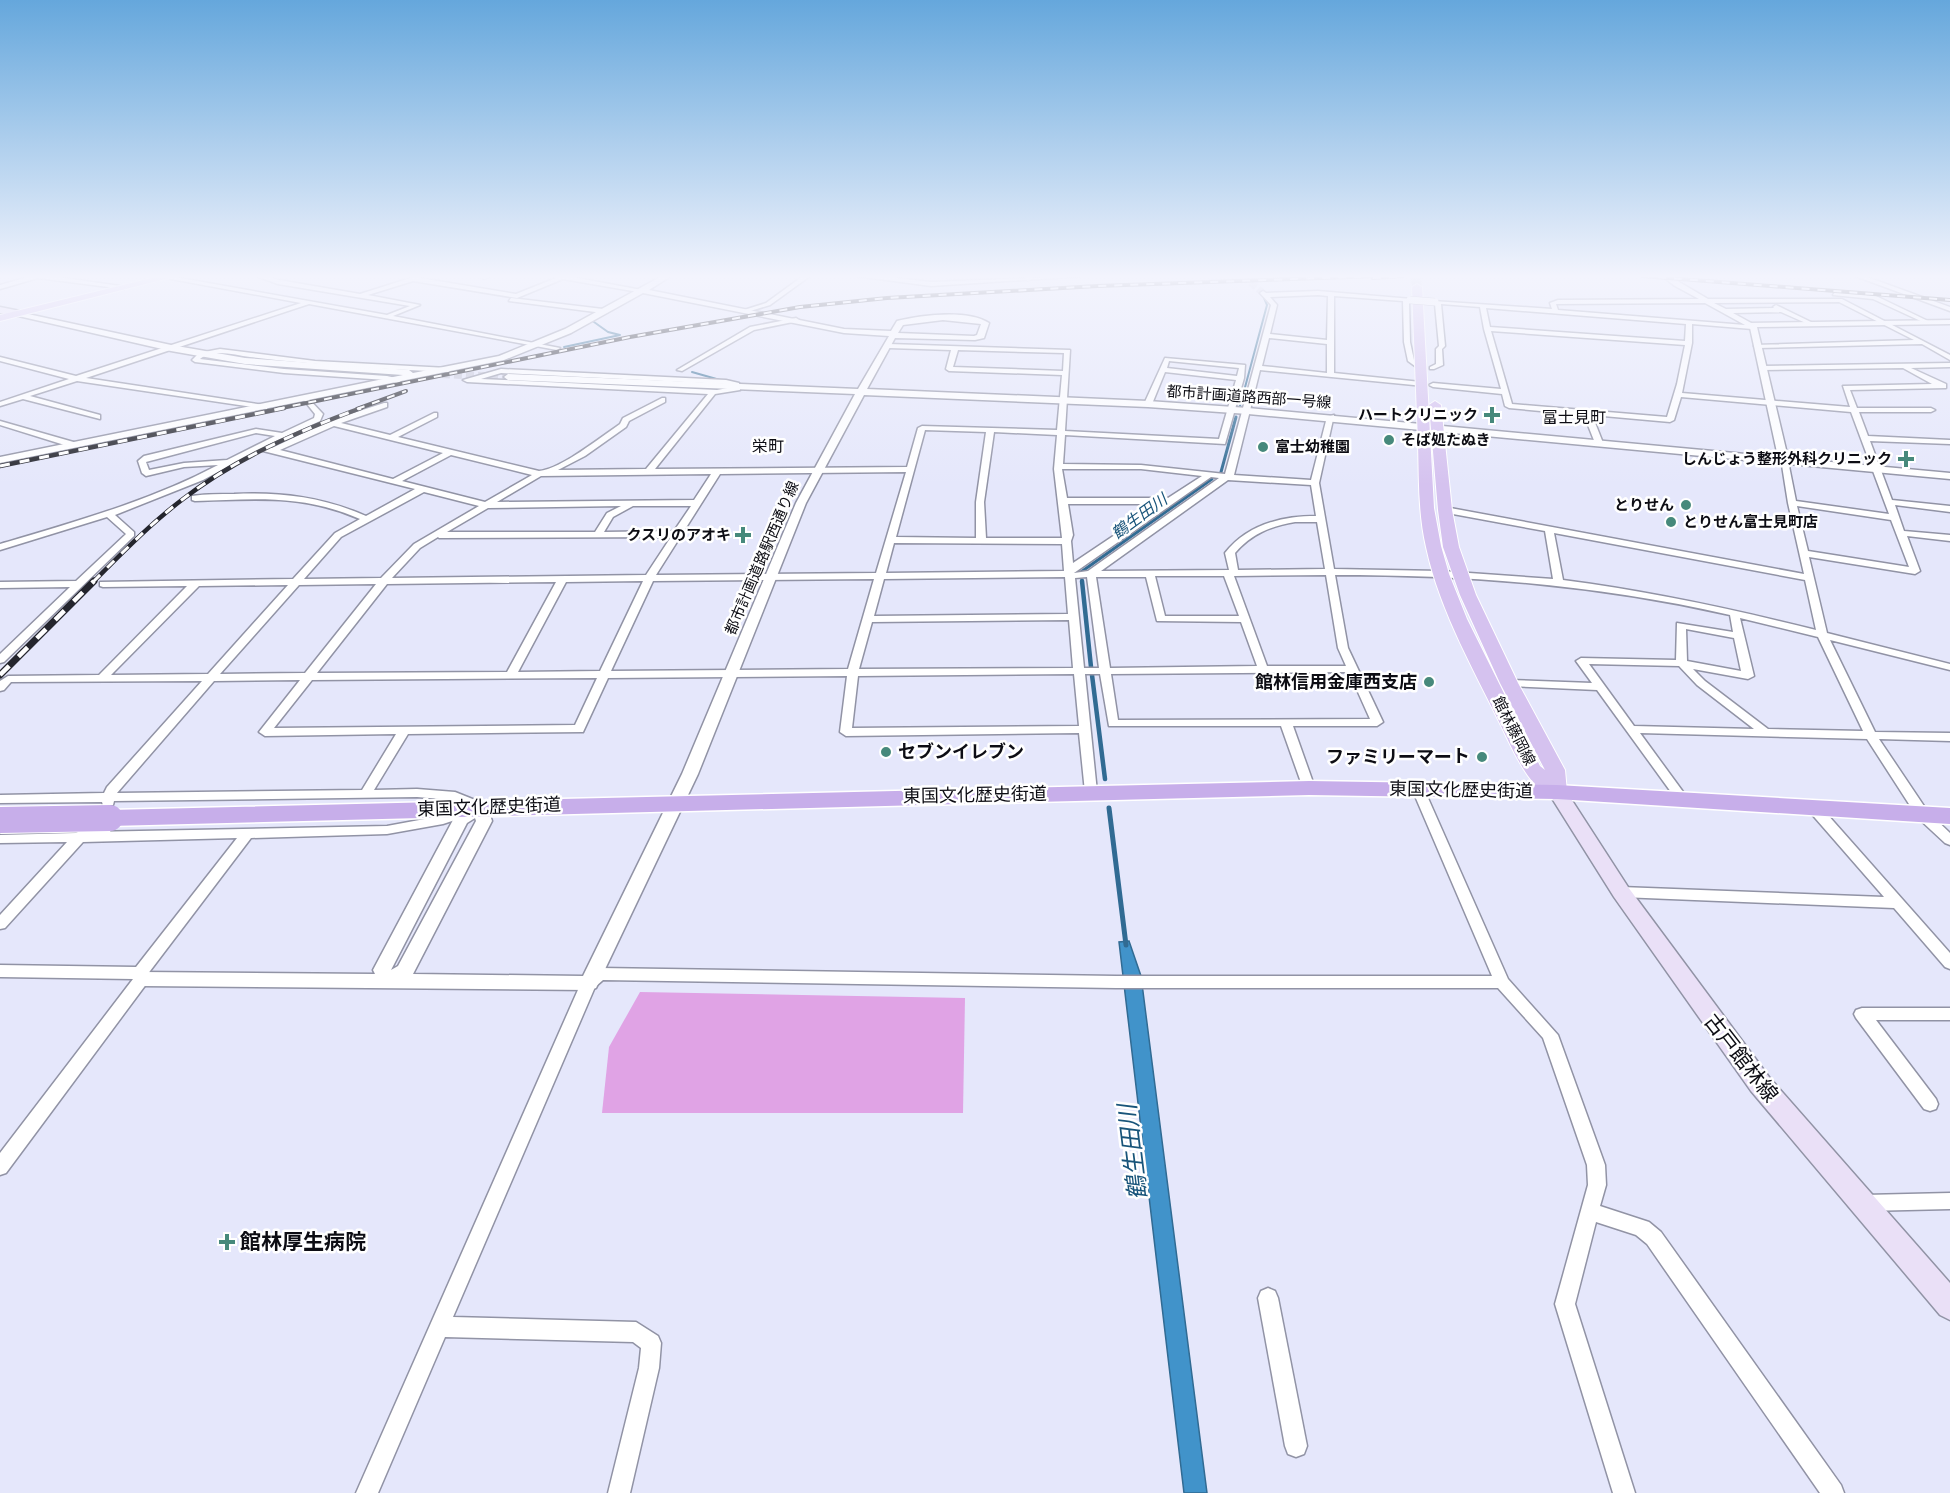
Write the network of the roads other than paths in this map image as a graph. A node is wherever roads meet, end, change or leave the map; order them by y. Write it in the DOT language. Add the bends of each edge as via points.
graph roads {
  1 [pos="161,346"];
  2 [pos="178,346"];
  3 [pos="532,346"];
  4 [pos="545,346"];
  5 [pos="722,346"];
  6 [pos="889,346"];
  7 [pos="1264,346"];
  8 [pos="1329,346"];
  9 [pos="1408,346"];
  10 [pos="1425,346"];
  11 [pos="1442,346"];
  12 [pos="1492,346"];
  13 [pos="1688,346"];
  14 [pos="1757,346"];
  15 [pos="1771,346"];
  16 [pos="1929,346"];
  17 [pos="171,348"];
  18 [pos="557,348"];
  19 [pos="954,348"];
  20 [pos="201,354"];
  21 [pos="1950,358"];
  22 [pos="0,359"];
  23 [pos="1950,365"];
  24 [pos="1902,366"];
  25 [pos="1258,368"];
  26 [pos="1426,368"];
  27 [pos="1762,368"];
  28 [pos="448,370"];
  29 [pos="680,370"];
  30 [pos="1162,370"];
  31 [pos="418,373"];
  32 [pos="1065,373"];
  33 [pos="1330,374"];
  34 [pos="508,377"];
  35 [pos="78,378"];
  36 [pos="1240,378"];
  37 [pos="397,381"];
  38 [pos="1427,385"];
  39 [pos="737,388"];
  40 [pos="1947,388"];
  41 [pos="713,392"];
  42 [pos="1506,392"];
  43 [pos="861,393"];
  44 [pos="1679,395"];
  45 [pos="22,397"];
  46 [pos="307,399"];
  47 [pos="662,400"];
  48 [pos="1062,401"];
  49 [pos="1772,402"];
  50 [pos="1148,404"];
  51 [pos="0,405"];
  52 [pos="384,405"];
  53 [pos="264,407"];
  54 [pos="1230,410"];
  55 [pos="1854,410"];
  56 [pos="1930,410"];
  57 [pos="1248,411"];
  58 [pos="1587,413"];
  59 [pos="434,415"];
  60 [pos="98,417"];
  61 [pos="1331,417"];
  62 [pos="332,423"];
  63 [pos="1,424"];
  64 [pos="1430,427"];
  65 [pos="993,430"];
  66 [pos="1060,432"];
  67 [pos="283,435"];
  68 [pos="390,438"];
  69 [pos="1865,438"];
  70 [pos="1950,442"];
  71 [pos="1599,443"];
  72 [pos="74,445"];
  73 [pos="258,447"];
  74 [pos="274,450"];
  75 [pos="450,452"];
  76 [pos="0,460"];
  77 [pos="1784,461"];
  78 [pos="230,462"];
  79 [pos="1059,466"];
  80 [pos="817,470"];
  81 [pos="909,470"];
  82 [pos="1876,470"];
  83 [pos="717,471"];
  84 [pos="648,472"];
  85 [pos="543,473"];
  86 [pos="1210,474"];
  87 [pos="1950,476"];
  88 [pos="1227,477"];
  89 [pos="395,481"];
  90 [pos="1315,483"];
  91 [pos="424,488"];
  92 [pos="195,498"];
  93 [pos="1063,501"];
  94 [pos="1171,501"];
  95 [pos="1889,502"];
  96 [pos="635,503"];
  97 [pos="698,503"];
  98 [pos="1791,503"];
  99 [pos="487,505"];
  100 [pos="1950,509"];
  101 [pos="1444,510"];
  102 [pos="109,514"];
  103 [pos="1895,518"];
  104 [pos="366,519"];
  105 [pos="1321,519"];
  106 [pos="1549,529"];
  107 [pos="1899,533"];
  108 [pos="598,534"];
  109 [pos="678,534"];
  110 [pos="436,535"];
  111 [pos="1950,538"];
  112 [pos="981,539"];
  113 [pos="889,540"];
  114 [pos="1066,541"];
  115 [pos="0,547"];
  116 [pos="1804,553"];
  117 [pos="1232,573"];
  118 [pos="1331,573"];
  119 [pos="1070,574"];
  120 [pos="1091,574"];
  121 [pos="1150,574"];
  122 [pos="1441,574"];
  123 [pos="1460,574"];
  124 [pos="879,576"];
  125 [pos="770,578"];
  126 [pos="1810,578"];
  127 [pos="649,579"];
  128 [pos="562,580"];
  129 [pos="297,581"];
  130 [pos="197,582"];
  131 [pos="383,582"];
  132 [pos="1558,582"];
  133 [pos="16,584"];
  134 [pos="78,584"];
  135 [pos="103,584"];
  136 [pos="0,585"];
  137 [pos="0,596"];
  138 [pos="1734,612"];
  139 [pos="1074,617"];
  140 [pos="868,618"];
  141 [pos="1244,619"];
  142 [pos="1740,636"];
  143 [pos="1823,636"];
  144 [pos="0,660"];
  145 [pos="1682,663"];
  146 [pos="1950,667"];
  147 [pos="1263,669"];
  148 [pos="1353,669"];
  149 [pos="1078,670"];
  150 [pos="1105,670"];
  151 [pos="853,672"];
  152 [pos="731,673"];
  153 [pos="604,674"];
  154 [pos="511,675"];
  155 [pos="308,678"];
  156 [pos="101,679"];
  157 [pos="209,679"];
  158 [pos="1509,683"];
  159 [pos="0,687"];
  160 [pos="1598,687"];
  161 [pos="1286,724"];
  162 [pos="1084,729"];
  163 [pos="1630,729"];
  164 [pos="405,730"];
  165 [pos="1764,732"];
  166 [pos="1871,735"];
  167 [pos="1950,737"];
  168 [pos="1309,788"];
  169 [pos="1418,789"];
  170 [pos="1091,792"];
  171 [pos="1557,792"];
  172 [pos="366,793"];
  173 [pos="0,799"];
  174 [pos="1683,800"];
  175 [pos="678,802"];
  176 [pos="110,807"];
  177 [pos="480,807"];
  178 [pos="1814,808"];
  179 [pos="1923,815"];
  180 [pos="1950,816"];
  181 [pos="0,820"];
  182 [pos="247,834"];
  183 [pos="80,837"];
  184 [pos="0,839"];
  185 [pos="1950,840"];
  186 [pos="1621,892"];
  187 [pos="1896,903"];
  188 [pos="0,924"];
  189 [pos="1950,963"];
  190 [pos="0,971"];
  191 [pos="141,977"];
  192 [pos="388,981"];
  193 [pos="1502,982"];
  194 [pos="589,983"];
  195 [pos="1950,1014"];
  196 [pos="1930,1104"];
  197 [pos="0,1167"];
  198 [pos="1950,1201"];
  199 [pos="1860,1203"];
  200 [pos="1590,1211"];
  201 [pos="1268,1298"];
  202 [pos="1950,1305"];
  203 [pos="440,1327"];
  204 [pos="1296,1446"];
  205 [pos="367,1493"];
  206 [pos="619,1493"];
  207 [pos="1624,1493"];
  208 [pos="1833,1493"];
  1 -- 17 [label="street"];
  2 -- 17 [label="street"];
  3 -- 28 [label="street" via="501,358"];
  4 -- 18 [label="street"];
  5 -- 29 [label="street"];
  6 -- 19 [label="street"];
  6 -- 43 [label="street, 都市計画道路駅西通り線"];
  7 -- 25 [label="street"];
  8 -- 33 [label="street"];
  9 -- 26 [label="street" via="1411,361"];
  10 -- 26 [label="main road, 館林藤岡線"];
  11 -- 26 [label="street" via="1440,365"];
  12 -- 42 [label="street"];
  13 -- 44 [label="street"];
  14 -- 15 [label="street"];
  14 -- 27 [label="street"];
  16 -- 21 [label="street"];
  17 -- 20 [label="street"];
  17 -- 35 [label="street"];
  19 -- 32 [label="street" via="1068,351"];
  19 -- 32 [label="street" via="949,369"];
  20 -- 28 [label="street" via="220,351 304,362"];
  20 -- 31 [label="street" via="293,366"];
  20 -- 37 [label="street" via="195,360"];
  22 -- 35 [label="street"];
  23 -- 24 [label="street"];
  24 -- 27 [label="street"];
  24 -- 40 [label="street"];
  25 -- 33 [label="street"];
  25 -- 57 [label="street"];
  26 -- 38 [label="main road, 館林藤岡線"];
  27 -- 49 [label="street"];
  28 -- 37 [label="street"];
  30 -- 36 [label="street"];
  30 -- 36 [label="street" via="1167,359 1243,366"];
  30 -- 50 [label="street"];
  32 -- 48 [label="street"];
  33 -- 38 [label="street"];
  34 -- 39 [label="street, 都市計画道路西部一号線"];
  35 -- 45 [label="street"];
  35 -- 53 [label="street"];
  36 -- 54 [label="street"];
  37 -- 46 [label="street"];
  38 -- 42 [label="street"];
  38 -- 64 [label="main road, 館林藤岡線"];
  39 -- 41 [label="street"];
  39 -- 41 [label="street" via="726,382 501,371 467,380"];
  39 -- 43 [label="street, 都市計画道路西部一号線"];
  40 -- 55 [label="street" via="1846,388"];
  41 -- 84 [label="street"];
  42 -- 58 [label="street" via="1509,405"];
  43 -- 48 [label="street, 都市計画道路西部一号線"];
  43 -- 80 [label="street, 都市計画道路駅西通り線"];
  44 -- 49 [label="street"];
  44 -- 58 [label="street" via="1670,420"];
  45 -- 51 [label="street"];
  45 -- 60 [label="street"];
  46 -- 53 [label="street"];
  46 -- 67 [label="street" via="319,417"];
  47 -- 85 [label="street" via="626,420 582,454"];
  48 -- 50 [label="street, 都市計画道路西部一号線"];
  48 -- 66 [label="street"];
  49 -- 55 [label="street"];
  49 -- 77 [label="street"];
  50 -- 54 [label="street, 都市計画道路西部一号線"];
  52 -- 62 [label="street"];
  53 -- 72 [label="street"];
  54 -- 57 [label="street, 都市計画道路西部一号線"];
  54 -- 66 [label="street" via="1222,442"];
  55 -- 56 [label="street"];
  55 -- 69 [label="street"];
  57 -- 61 [label="street, 都市計画道路西部一号線"];
  57 -- 88 [label="street"];
  58 -- 71 [label="street"];
  59 -- 68 [label="street"];
  61 -- 64 [label="street, 都市計画道路西部一号線"];
  61 -- 90 [label="street"];
  62 -- 68 [label="street"];
  62 -- 74 [label="street"];
  63 -- 72 [label="street"];
  64 -- 71 [label="street, 都市計画道路西部一号線"];
  64 -- 101 [label="main road, 館林藤岡線"];
  64 -- 122 [label="main road, 館林藤岡線" via="1427,508"];
  65 -- 66 [label="street"];
  65 -- 81 [label="street" via="922,428"];
  65 -- 112 [label="street" via="980,502"];
  66 -- 79 [label="street"];
  67 -- 73 [label="street"];
  67 -- 78 [label="street" via="256,431 142,461 146,473"];
  68 -- 75 [label="street"];
  69 -- 70 [label="street"];
  69 -- 82 [label="street"];
  71 -- 77 [label="street, 都市計画道路西部一号線"];
  72 -- 76 [label="street"];
  73 -- 74 [label="street"];
  73 -- 78 [label="street"];
  74 -- 89 [label="street"];
  75 -- 85 [label="street"];
  75 -- 89 [label="street"];
  77 -- 82 [label="street, 都市計画道路西部一号線"];
  77 -- 98 [label="street"];
  78 -- 102 [label="street" via="201,478"];
  79 -- 86 [label="street" via="1141,467"];
  79 -- 93 [label="street"];
  80 -- 81 [label="street"];
  80 -- 83 [label="street"];
  80 -- 125 [label="street, 都市計画道路駅西通り線"];
  81 -- 113 [label="street"];
  82 -- 87 [label="street, 都市計画道路西部一号線"];
  82 -- 95 [label="street"];
  83 -- 84 [label="street"];
  83 -- 97 [label="street"];
  84 -- 85 [label="street"];
  85 -- 99 [label="street"];
  86 -- 88 [label="street"];
  86 -- 94 [label="street"];
  88 -- 90 [label="street"];
  88 -- 120 [label="street"];
  89 -- 91 [label="street"];
  90 -- 105 [label="street"];
  91 -- 99 [label="street"];
  91 -- 104 [label="street"];
  92 -- 104 [label="street" via="277,496 330,505"];
  93 -- 94 [label="street"];
  93 -- 114 [label="street"];
  94 -- 119 [label="street"];
  95 -- 100 [label="street"];
  95 -- 103 [label="street"];
  96 -- 97 [label="street"];
  96 -- 99 [label="street"];
  96 -- 108 [label="street" via="610,515"];
  97 -- 109 [label="street"];
  98 -- 103 [label="street"];
  98 -- 116 [label="street"];
  99 -- 110 [label="street"];
  101 -- 106 [label="street"];
  101 -- 123 [label="main road, 館林藤岡線"];
  102 -- 115 [label="street"];
  102 -- 134 [label="street" via="131,534"];
  103 -- 107 [label="street"];
  104 -- 129 [label="street" via="338,535"];
  105 -- 117 [label="street" via="1295,518 1240,539 1230,553"];
  105 -- 118 [label="street"];
  106 -- 126 [label="street"];
  106 -- 132 [label="street"];
  107 -- 111 [label="street"];
  107 -- 116 [label="street" via="1915,571"];
  108 -- 109 [label="street"];
  108 -- 110 [label="street"];
  109 -- 127 [label="street"];
  110 -- 131 [label="street" via="417,546"];
  112 -- 113 [label="street"];
  112 -- 114 [label="street"];
  113 -- 124 [label="street"];
  114 -- 119 [label="street"];
  116 -- 126 [label="street"];
  117 -- 118 [label="street"];
  117 -- 121 [label="street"];
  117 -- 141 [label="street"];
  118 -- 122 [label="street"];
  118 -- 148 [label="street" via="1343,648"];
  119 -- 120 [label="street"];
  119 -- 124 [label="street"];
  119 -- 139 [label="street"];
  120 -- 121 [label="street"];
  120 -- 150 [label="street"];
  121 -- 141 [label="street" via="1161,619"];
  122 -- 123 [label="street"];
  122 -- 171 [label="main road, 館林藤岡線" via="1532,769"];
  123 -- 132 [label="street"];
  123 -- 158 [label="main road, 館林藤岡線"];
  124 -- 125 [label="street"];
  124 -- 140 [label="street"];
  125 -- 127 [label="street"];
  125 -- 152 [label="street, 都市計画道路駅西通り線"];
  126 -- 143 [label="street"];
  127 -- 128 [label="street"];
  127 -- 153 [label="street"];
  128 -- 131 [label="street"];
  128 -- 154 [label="street"];
  129 -- 130 [label="street"];
  129 -- 131 [label="street"];
  129 -- 157 [label="street"];
  130 -- 135 [label="street"];
  130 -- 156 [label="street"];
  131 -- 155 [label="street"];
  132 -- 138 [label="street"];
  133 -- 134 [label="street"];
  133 -- 136 [label="street"];
  133 -- 137 [label="street"];
  134 -- 144 [label="street"];
  138 -- 142 [label="street"];
  138 -- 143 [label="street"];
  139 -- 140 [label="street"];
  139 -- 149 [label="street"];
  140 -- 151 [label="street"];
  141 -- 147 [label="street"];
  142 -- 145 [label="street" via="1681,625"];
  142 -- 145 [label="street" via="1748,676"];
  143 -- 146 [label="street"];
  143 -- 166 [label="street"];
  145 -- 160 [label="street" via="1581,661"];
  145 -- 165 [label="street" via="1701,683"];
  147 -- 148 [label="street"];
  147 -- 150 [label="street"];
  148 -- 161 [label="street" via="1377,722"];
  149 -- 150 [label="street"];
  149 -- 151 [label="street"];
  149 -- 162 [label="street"];
  150 -- 161 [label="street" via="1113,724"];
  151 -- 152 [label="street"];
  151 -- 162 [label="street" via="846,732"];
  152 -- 153 [label="street"];
  152 -- 175 [label="street, 都市計画道路駅西通り線"];
  153 -- 154 [label="street"];
  153 -- 164 [label="street" via="579,729"];
  154 -- 155 [label="street"];
  155 -- 157 [label="street"];
  155 -- 164 [label="street" via="265,732"];
  156 -- 157 [label="street"];
  156 -- 159 [label="street" via="8,679"];
  157 -- 176 [label="street" via="111,789"];
  158 -- 160 [label="street"];
  158 -- 171 [label="main road, 館林藤岡線" via="1555,770"];
  160 -- 163 [label="street"];
  161 -- 168 [label="street"];
  162 -- 170 [label="street"];
  163 -- 165 [label="street"];
  163 -- 174 [label="street"];
  164 -- 172 [label="street"];
  165 -- 166 [label="street"];
  166 -- 167 [label="street"];
  166 -- 179 [label="street"];
  168 -- 169 [label="highway, 東国文化歴史街道"];
  168 -- 170 [label="highway, 東国文化歴史街道"];
  169 -- 171 [label="highway, 東国文化歴史街道"];
  169 -- 193 [label="street"];
  170 -- 175 [label="highway, 東国文化歴史街道"];
  171 -- 174 [label="highway, 東国文化歴史街道"];
  171 -- 186 [label="main road, 古戸館林線"];
  172 -- 176 [label="street"];
  172 -- 177 [label="street" via="454,796"];
  173 -- 176 [label="street"];
  174 -- 178 [label="highway, 東国文化歴史街道"];
  175 -- 177 [label="highway, 東国文化歴史街道"];
  175 -- 194 [label="street, 都市計画道路駅西通り線"];
  176 -- 177 [label="highway, 東国文化歴史街道"];
  176 -- 181 [label="highway, 東国文化歴史街道, bridge"];
  176 -- 183 [label="street"];
  177 -- 182 [label="street" via="443,820 387,830"];
  177 -- 192 [label="street" via="484,821 405,971"];
  178 -- 179 [label="highway, 東国文化歴史街道"];
  178 -- 187 [label="street"];
  179 -- 180 [label="highway, 東国文化歴史街道"];
  179 -- 185 [label="street"];
  182 -- 183 [label="street"];
  182 -- 191 [label="street"];
  183 -- 184 [label="street"];
  183 -- 188 [label="street"];
  186 -- 187 [label="street"];
  186 -- 199 [label="main road, 古戸館林線" via="1760,1084"];
  187 -- 189 [label="street"];
  190 -- 191 [label="street"];
  191 -- 192 [label="street"];
  191 -- 197 [label="street"];
  192 -- 194 [label="street"];
  193 -- 194 [label="street" via="1116,982 600,974"];
  193 -- 200 [label="street" via="1541,1024 1556,1049 1596,1166 1597,1185"];
  194 -- 203 [label="street"];
  195 -- 196 [label="street" via="1862,1014"];
  198 -- 199 [label="street"];
  199 -- 202 [label="main road, 古戸館林線"];
  200 -- 207 [label="street" via="1565,1304"];
  200 -- 208 [label="street" via="1642,1228 1653,1238"];
  201 -- 204 [label="street"];
  203 -- 205 [label="street"];
  203 -- 206 [label="street" via="636,1332 647,1338 651,1343 649,1368"];
}
